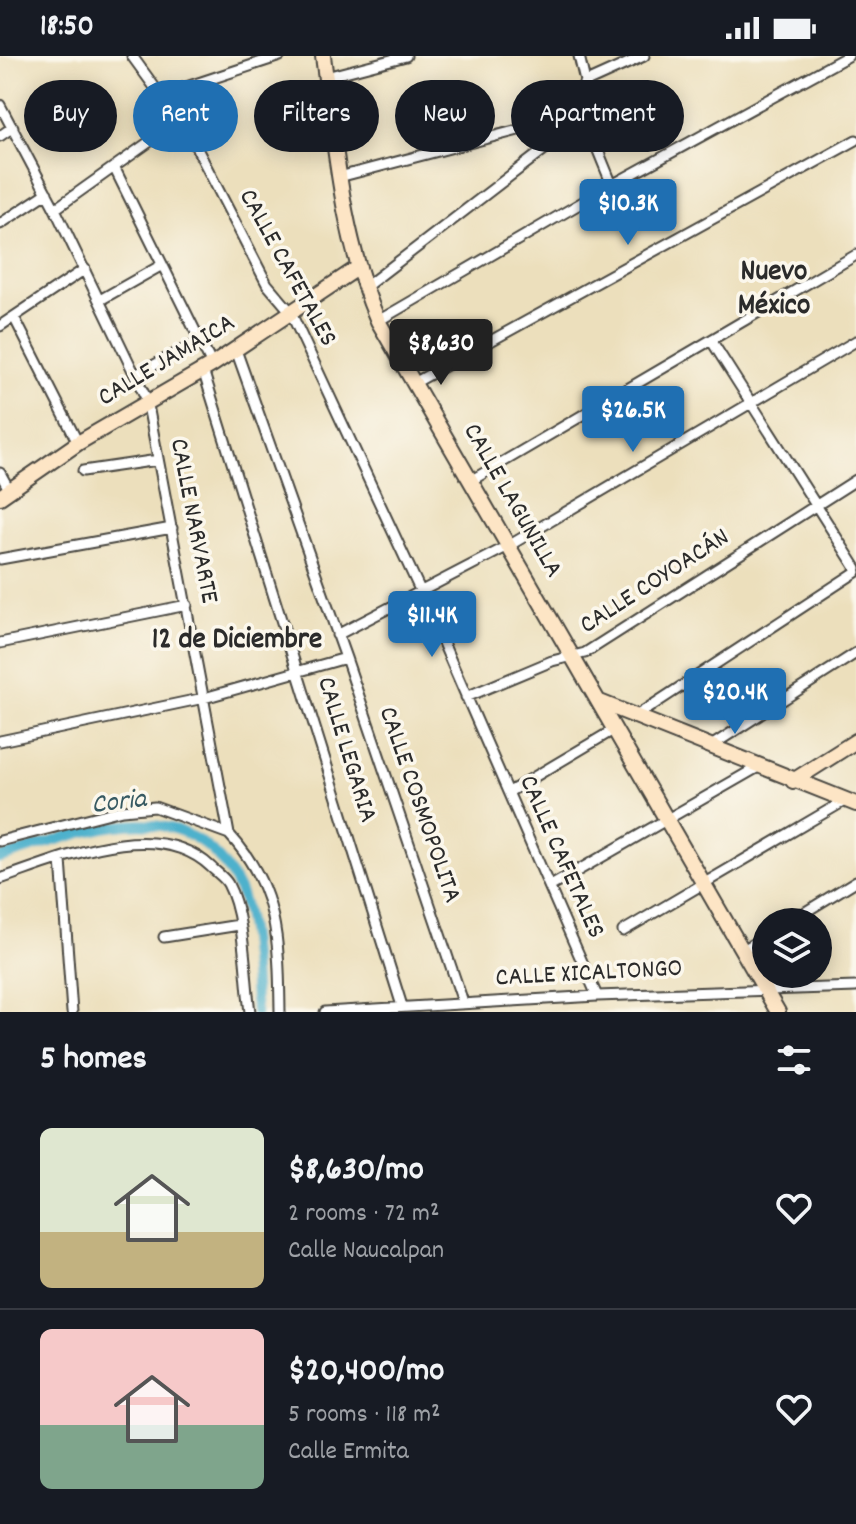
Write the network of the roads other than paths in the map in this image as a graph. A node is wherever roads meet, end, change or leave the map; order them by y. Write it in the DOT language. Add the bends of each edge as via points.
graph roads {
  1 [pos="132,56"];
  2 [pos="280,56"];
  3 [pos="323,56"];
  4 [pos="406,56"];
  5 [pos="579,56"];
  6 [pos="644,56"];
  7 [pos="848,56"];
  8 [pos="326,77"];
  9 [pos="150,80"];
  10 [pos="207,80"];
  11 [pos="583,80"];
  12 [pos="591,80"];
  13 [pos="0,105"];
  14 [pos="13,127"];
  15 [pos="511,132"];
  16 [pos="0,136"];
  17 [pos="856,140"];
  18 [pos="138,152"];
  19 [pos="197,152"];
  20 [pos="541,152"];
  21 [pos="599,152"];
  22 [pos="115,169"];
  23 [pos="339,177"];
  24 [pos="612,185"];
  25 [pos="47,193"];
  26 [pos="55,209"];
  27 [pos="0,224"];
  28 [pos="856,255"];
  29 [pos="162,265"];
  30 [pos="359,267"];
  31 [pos="85,269"];
  32 [pos="364,288"];
  33 [pos="100,300"];
  34 [pos="290,311"];
  35 [pos="14,317"];
  36 [pos="378,321"];
  37 [pos="0,326"];
  38 [pos="711,340"];
  39 [pos="200,341"];
  40 [pos="856,341"];
  41 [pos="236,350"];
  42 [pos="208,368"];
  43 [pos="137,374"];
  44 [pos="416,382"];
  45 [pos="147,400"];
  46 [pos="750,404"];
  47 [pos="78,443"];
  48 [pos="158,460"];
  49 [pos="83,471"];
  50 [pos="0,473"];
  51 [pos="472,480"];
  52 [pos="856,480"];
  53 [pos="5,494"];
  54 [pos="816,505"];
  55 [pos="172,528"];
  56 [pos="510,545"];
  57 [pos="0,559"];
  58 [pos="856,570"];
  59 [pos="420,590"];
  60 [pos="187,605"];
  61 [pos="337,635"];
  62 [pos="0,643"];
  63 [pos="856,653"];
  64 [pos="574,657"];
  65 [pos="346,658"];
  66 [pos="298,669"];
  67 [pos="466,697"];
  68 [pos="204,698"];
  69 [pos="600,702"];
  70 [pos="636,716"];
  71 [pos="615,729"];
  72 [pos="0,741"];
  73 [pos="856,741"];
  74 [pos="711,746"];
  75 [pos="758,767"];
  76 [pos="793,781"];
  77 [pos="509,792"];
  78 [pos="851,802"];
  79 [pos="668,820"];
  80 [pos="229,834"];
  81 [pos="0,841"];
  82 [pos="61,860"];
  83 [pos="0,879"];
  84 [pos="856,881"];
  85 [pos="705,885"];
  86 [pos="551,886"];
  87 [pos="812,908"];
  88 [pos="239,925"];
  89 [pos="623,931"];
  90 [pos="164,937"];
  91 [pos="752,945"];
  92 [pos="743,950"];
  93 [pos="855,987"];
  94 [pos="765,989"];
  95 [pos="597,996"];
  96 [pos="463,1002"];
  97 [pos="402,1006"];
  98 [pos="72,1012"];
  99 [pos="250,1012"];
  100 [pos="280,1012"];
  101 [pos="325,1012"];
  102 [pos="778,1012"];
  1 -- 9 [label="street, CALLE CAFETALES"];
  2 -- 10 [label="street"];
  3 -- 8 [label="street, CALLE LAGUNILLA"];
  4 -- 8 [label="street"];
  5 -- 11 [label="street"];
  6 -- 12 [label="street"];
  7 -- 24 [label="street"];
  8 -- 23 [label="street, CALLE LAGUNILLA"];
  13 -- 14 [label="street, CALLE NARVARTE"];
  14 -- 16 [label="street"];
  14 -- 25 [label="street, CALLE NARVARTE"];
  15 -- 23 [label="street"];
  17 -- 44 [label="street"];
  18 -- 22 [label="street"];
  19 -- 34 [label="street, CALLE CAFETALES" via="267,284"];
  20 -- 32 [label="street"];
  21 -- 24 [label="street"];
  22 -- 26 [label="street"];
  22 -- 29 [label="street, CALLE LEGARIA"];
  23 -- 30 [label="street, CALLE LAGUNILLA"];
  24 -- 36 [label="street"];
  25 -- 26 [label="street, CALLE NARVARTE"];
  25 -- 27 [label="street"];
  26 -- 31 [label="street, CALLE NARVARTE"];
  28 -- 38 [label="street"];
  29 -- 33 [label="street"];
  29 -- 39 [label="street, CALLE LEGARIA"];
  30 -- 32 [label="street, CALLE LAGUNILLA"];
  30 -- 34 [label="street, CALLE JAMAICA"];
  31 -- 33 [label="street, CALLE NARVARTE"];
  31 -- 35 [label="street"];
  32 -- 36 [label="street, CALLE LAGUNILLA"];
  33 -- 43 [label="street, CALLE NARVARTE"];
  34 -- 41 [label="street, CALLE JAMAICA"];
  34 -- 59 [label="street, CALLE CAFETALES"];
  35 -- 37 [label="street"];
  35 -- 47 [label="street"];
  36 -- 44 [label="street, CALLE LAGUNILLA"];
  38 -- 46 [label="street"];
  38 -- 51 [label="street"];
  39 -- 42 [label="street, CALLE LEGARIA"];
  39 -- 43 [label="street"];
  40 -- 46 [label="street"];
  41 -- 42 [label="street, CALLE JAMAICA"];
  41 -- 61 [label="street, CALLE COSMOPOLITA"];
  42 -- 45 [label="street, CALLE JAMAICA"];
  42 -- 66 [label="street, CALLE LEGARIA"];
  43 -- 45 [label="street, CALLE NARVARTE"];
  44 -- 51 [label="street, CALLE LAGUNILLA"];
  45 -- 47 [label="street, CALLE JAMAICA"];
  45 -- 48 [label="street, CALLE NARVARTE"];
  46 -- 54 [label="street"];
  46 -- 56 [label="street"];
  47 -- 53 [label="street, CALLE JAMAICA"];
  48 -- 49 [label="street"];
  48 -- 55 [label="street, CALLE NARVARTE"];
  50 -- 53 [label="street"];
  51 -- 56 [label="street, CALLE LAGUNILLA"];
  52 -- 54 [label="street, CALLE COYOACÁN"];
  54 -- 58 [label="street"];
  54 -- 64 [label="street, CALLE COYOACÁN"];
  55 -- 57 [label="street"];
  55 -- 60 [label="street, CALLE NARVARTE"];
  56 -- 59 [label="street"];
  56 -- 64 [label="street, CALLE LAGUNILLA"];
  58 -- 70 [label="street"];
  59 -- 61 [label="street"];
  59 -- 67 [label="street, CALLE CAFETALES"];
  60 -- 62 [label="street"];
  60 -- 68 [label="street, CALLE NARVARTE"];
  61 -- 65 [label="street, CALLE COSMOPOLITA"];
  63 -- 74 [label="street"];
  64 -- 67 [label="street, CALLE COYOACÁN"];
  64 -- 69 [label="street, CALLE LAGUNILLA"];
  65 -- 66 [label="street"];
  65 -- 96 [label="street, CALLE COSMOPOLITA"];
  66 -- 68 [label="street"];
  66 -- 97 [label="street, CALLE LEGARIA"];
  67 -- 77 [label="street, CALLE CAFETALES"];
  68 -- 72 [label="street"];
  68 -- 80 [label="street, CALLE NARVARTE"];
  69 -- 70 [label="street"];
  69 -- 71 [label="street, CALLE LAGUNILLA"];
  70 -- 74 [label="street"];
  71 -- 77 [label="street"];
  71 -- 79 [label="street, CALLE LAGUNILLA"];
  73 -- 76 [label="street"];
  74 -- 75 [label="street"];
  75 -- 76 [label="street"];
  75 -- 79 [label="street"];
  76 -- 78 [label="street"];
  77 -- 86 [label="street, CALLE CAFETALES"];
  78 -- 85 [label="street"];
  79 -- 85 [label="street, CALLE LAGUNILLA"];
  79 -- 86 [label="street"];
  80 -- 81 [label="street" via="155,807 122,810"];
  80 -- 100 [label="street, CALLE NARVARTE" via="268,892"];
  82 -- 83 [label="street"];
  82 -- 88 [label="street" via="116,845 182,847 228,884"];
  82 -- 98 [label="street"];
  84 -- 87 [label="street"];
  85 -- 89 [label="street"];
  85 -- 92 [label="street, CALLE LAGUNILLA"];
  86 -- 95 [label="street, CALLE CAFETALES"];
  88 -- 90 [label="street"];
  88 -- 99 [label="street"];
  91 -- 92 [label="street"];
  92 -- 94 [label="street, CALLE LAGUNILLA"];
  93 -- 94 [label="street, CALLE XICALTONGO"];
  94 -- 95 [label="street, CALLE XICALTONGO"];
  94 -- 102 [label="street, CALLE LAGUNILLA"];
  95 -- 96 [label="street, CALLE XICALTONGO"];
  96 -- 97 [label="street, CALLE XICALTONGO"];
  97 -- 101 [label="street, CALLE XICALTONGO"];
}
